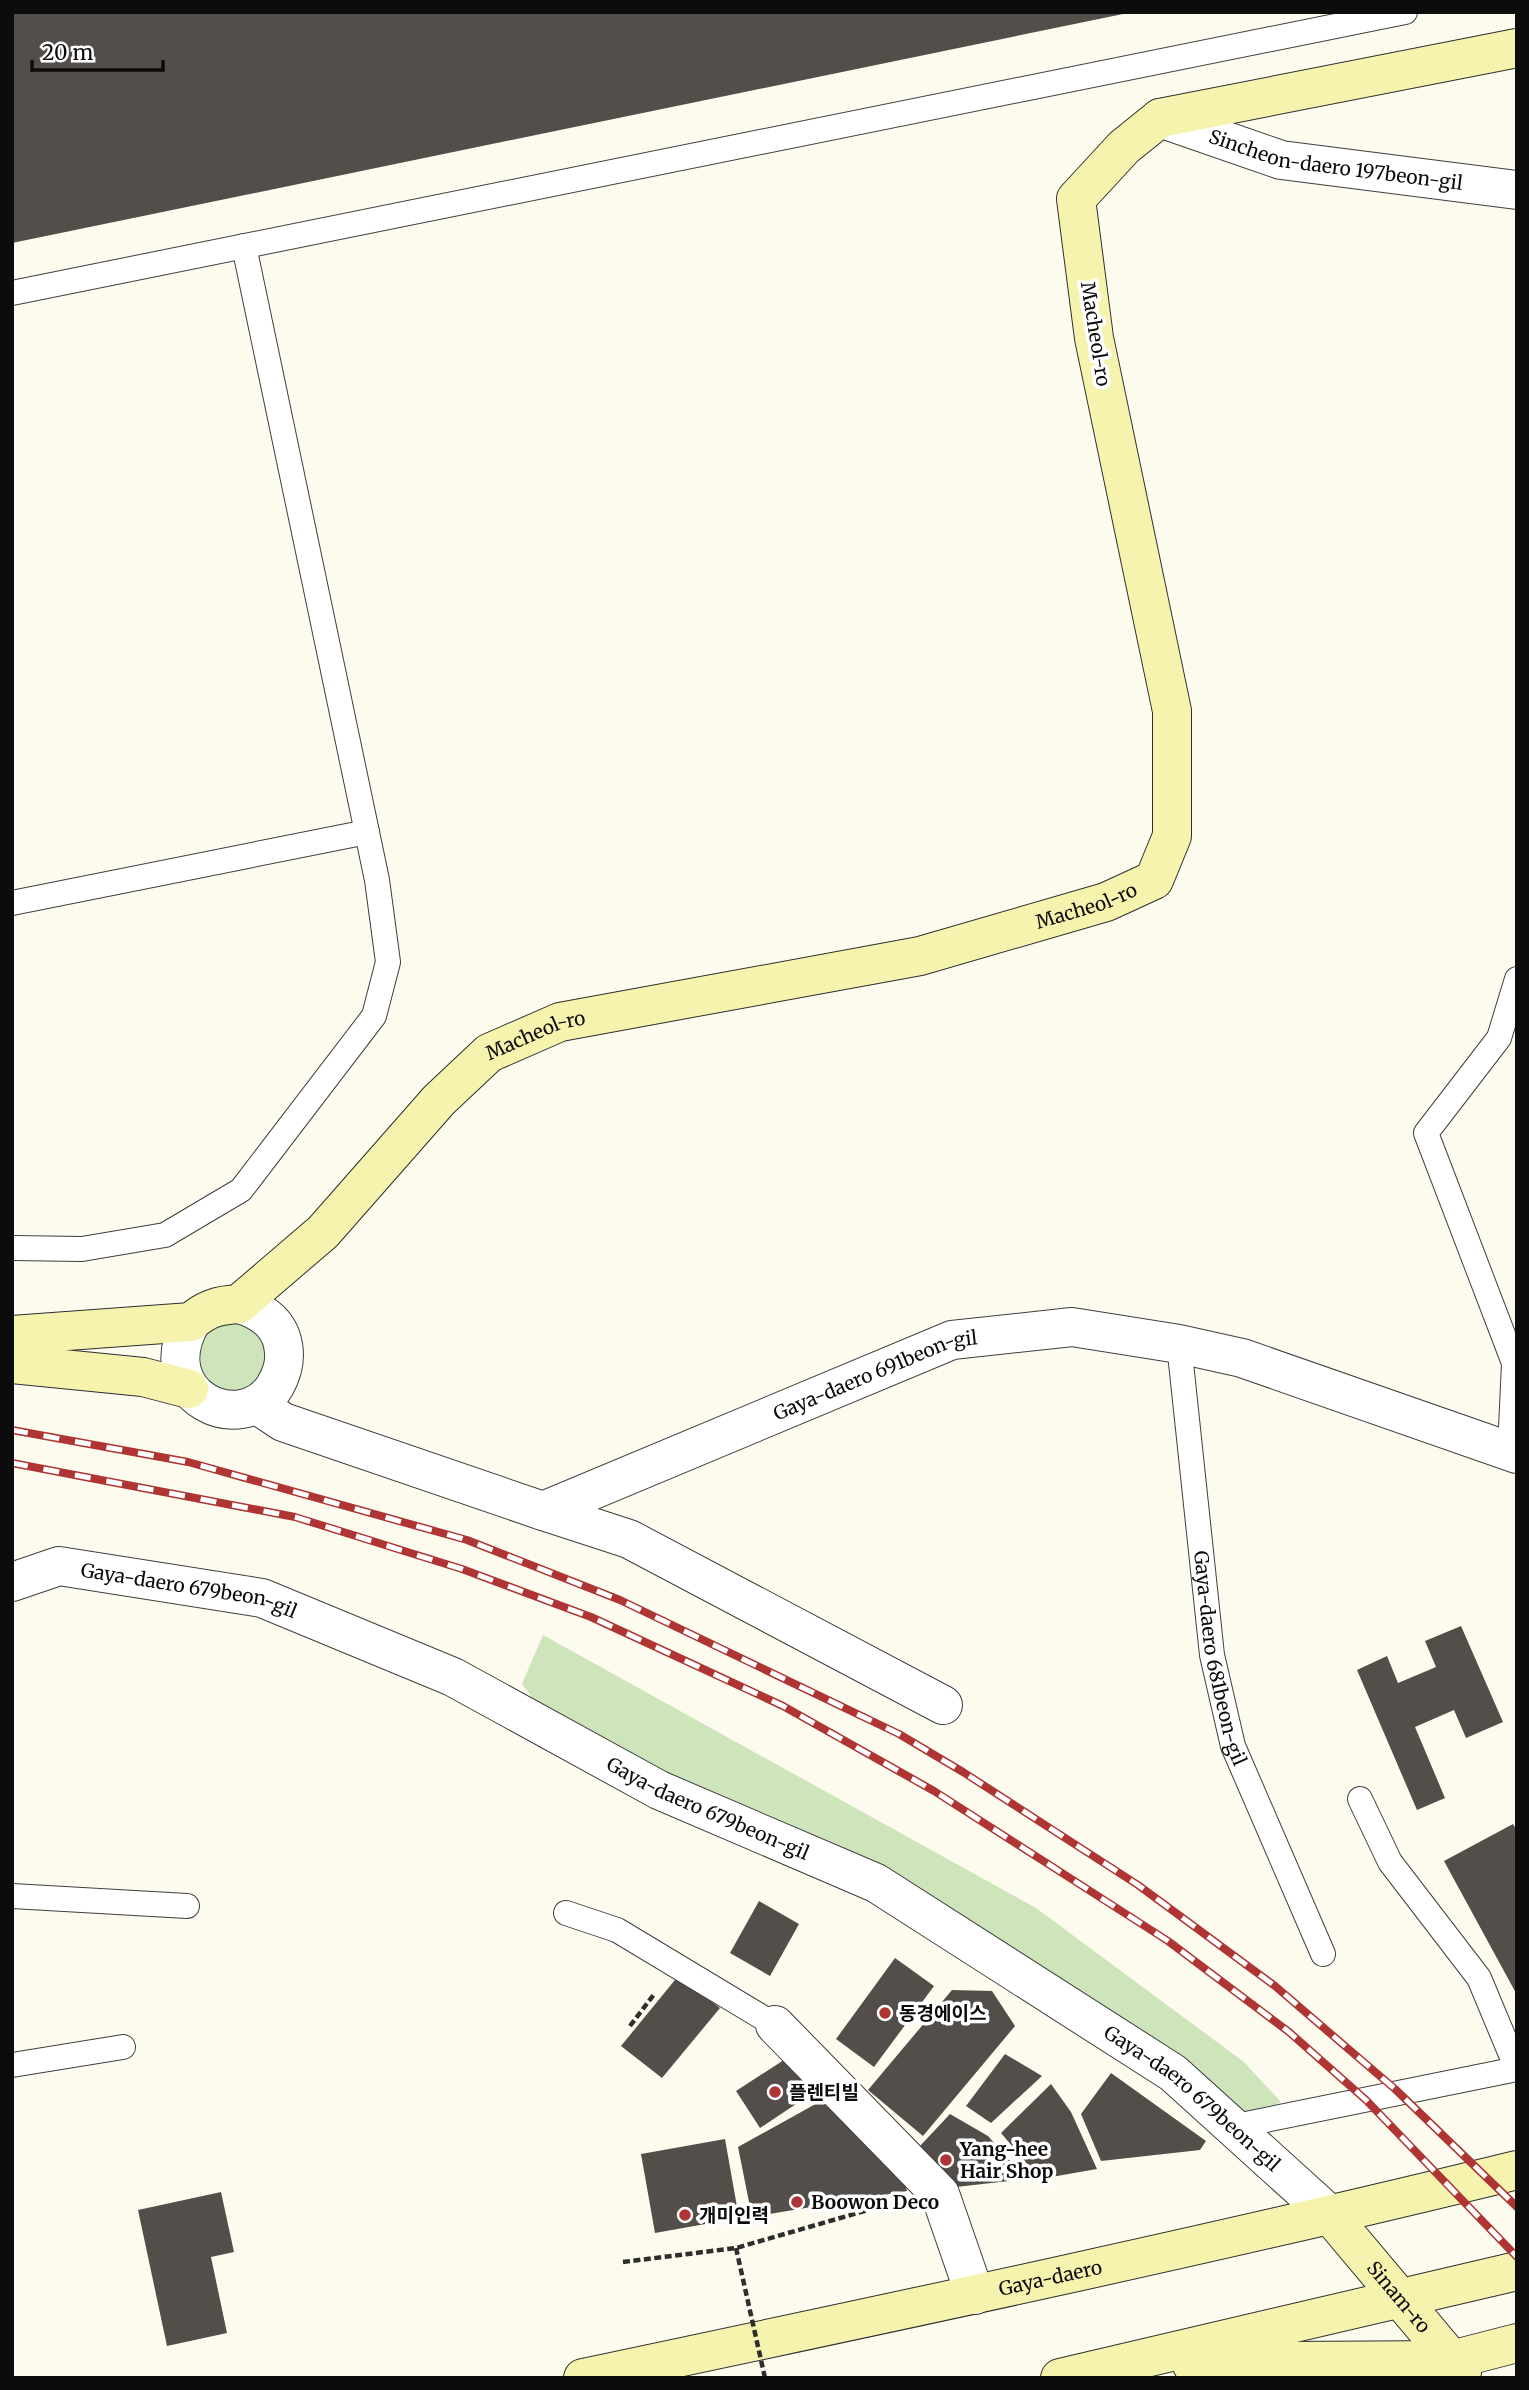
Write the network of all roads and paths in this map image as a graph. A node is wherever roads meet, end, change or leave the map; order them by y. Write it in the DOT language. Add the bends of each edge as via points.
graph roads {
  1 [pos="1405,12"];
  2 [pos="1517,48"];
  3 [pos="1160,118"];
  4 [pos="1517,190"];
  5 [pos="244,246"];
  6 [pos="12,293"];
  7 [pos="367,832"];
  8 [pos="12,903"];
  9 [pos="1517,979"];
  10 [pos="12,1248"];
  11 [pos="239,1304"];
  12 [pos="191,1322"];
  13 [pos="12,1335"];
  14 [pos="1179,1344"];
  15 [pos="1516,1362"];
  16 [pos="12,1364"];
  17 [pos="190,1389"];
  18 [pos="256,1405"];
  19 [pos="1514,1449"];
  20 [pos="543,1511"];
  21 [pos="12,1582"];
  22 [pos="943,1705"];
  23 [pos="1360,1799"];
  24 [pos="12,1896"];
  25 [pos="187,1906"];
  26 [pos="566,1913"];
  27 [pos="1323,1954"];
  28 [pos="775,2025"];
  29 [pos="123,2047"];
  30 [pos="12,2065"];
  31 [pos="1231,2127"];
  32 [pos="1517,2169"];
  33 [pos="875,2208"];
  34 [pos="1330,2216"];
  35 [pos="736,2248"];
  36 [pos="623,2262"];
  37 [pos="1517,2271"];
  38 [pos="975,2295"];
  39 [pos="1399,2299"];
  40 [pos="1517,2343"];
  41 [pos="1284,2361"];
  42 [pos="1459,2369"];
  43 [pos="1076,2374"];
  44 [pos="583,2378"];
  45 [pos="765,2378"];
  46 [pos="1344,2378"];
  1 -- 5 [label="lane"];
  2 -- 3 [label="main road, Macheol-ro"];
  3 -- 4 [label="street, Sincheon-daero 197beon-gil" via="1282,160"];
  3 -- 11 [label="main road, Macheol-ro" via="1124,147 1076,199 1094,338 1172,711 1172,836 1154,880 1106,902 920,956 559,1022 489,1053 439,1100 323,1232"];
  5 -- 6 [label="lane"];
  5 -- 7 [label="lane"];
  7 -- 8 [label="lane"];
  7 -- 10 [label="lane" via="388,962 374,1016 241,1190 165,1234 82,1249"];
  9 -- 15 [label="lane" via="1499,1038 1426,1133"];
  11 -- 12 [label="main road, Macheol-ro" via="221,1305"];
  11 -- 18 [label="street" via="271,1320 282,1336 282,1375"];
  12 -- 13 [label="main road, Macheol-ro"];
  12 -- 17 [label="street" via="179,1355 181,1373"];
  14 -- 19 [label="street, Gaya-daero 691beon-gil" via="1242,1358"];
  14 -- 20 [label="street, Gaya-daero 691beon-gil" via="1072,1327 952,1340"];
  14 -- 27 [label="lane, Gaya-daero 681beon-gil" via="1212,1655 1227,1720 1238,1758"];
  15 -- 19 [label="lane"];
  16 -- 17 [label="main road" via="143,1377"];
  17 -- 18 [label="street" via="219,1408"];
  18 -- 20 [label="street" via="283,1422"];
  20 -- 22 [label="street" via="629,1539"];
  21 -- 31 [label="street, Gaya-daero 679beon-gil" via="59,1566 262,1598 453,1677 659,1790 876,1883 1173,2073"];
  23 -- 31 [label="lane" via="1390,1862 1479,1978 1517,2069"];
  24 -- 25 [label="lane"];
  26 -- 28 [label="lane" via="617,1930"];
  28 -- 38 [label="street" via="940,2194"];
  29 -- 30 [label="lane"];
  31 -- 34 [label="street, Gaya-daero 679beon-gil"];
  32 -- 34 [label="main road, Gaya-daero"];
  33 -- 35 [label="path"];
  34 -- 38 [label="main road, Gaya-daero"];
  34 -- 39 [label="main road, Sinam-ro"];
  35 -- 36 [label="path"];
  35 -- 45 [label="path, bridge"];
  37 -- 39 [label="main road"];
  38 -- 44 [label="main road, Gaya-daero"];
  39 -- 42 [label="main road, Sinam-ro"];
  39 -- 43 [label="main road"];
  40 -- 42 [label="main road"];
  41 -- 42 [label="main road"];
  41 -- 43 [label="main road"];
  41 -- 46 [label="main road"];
}
